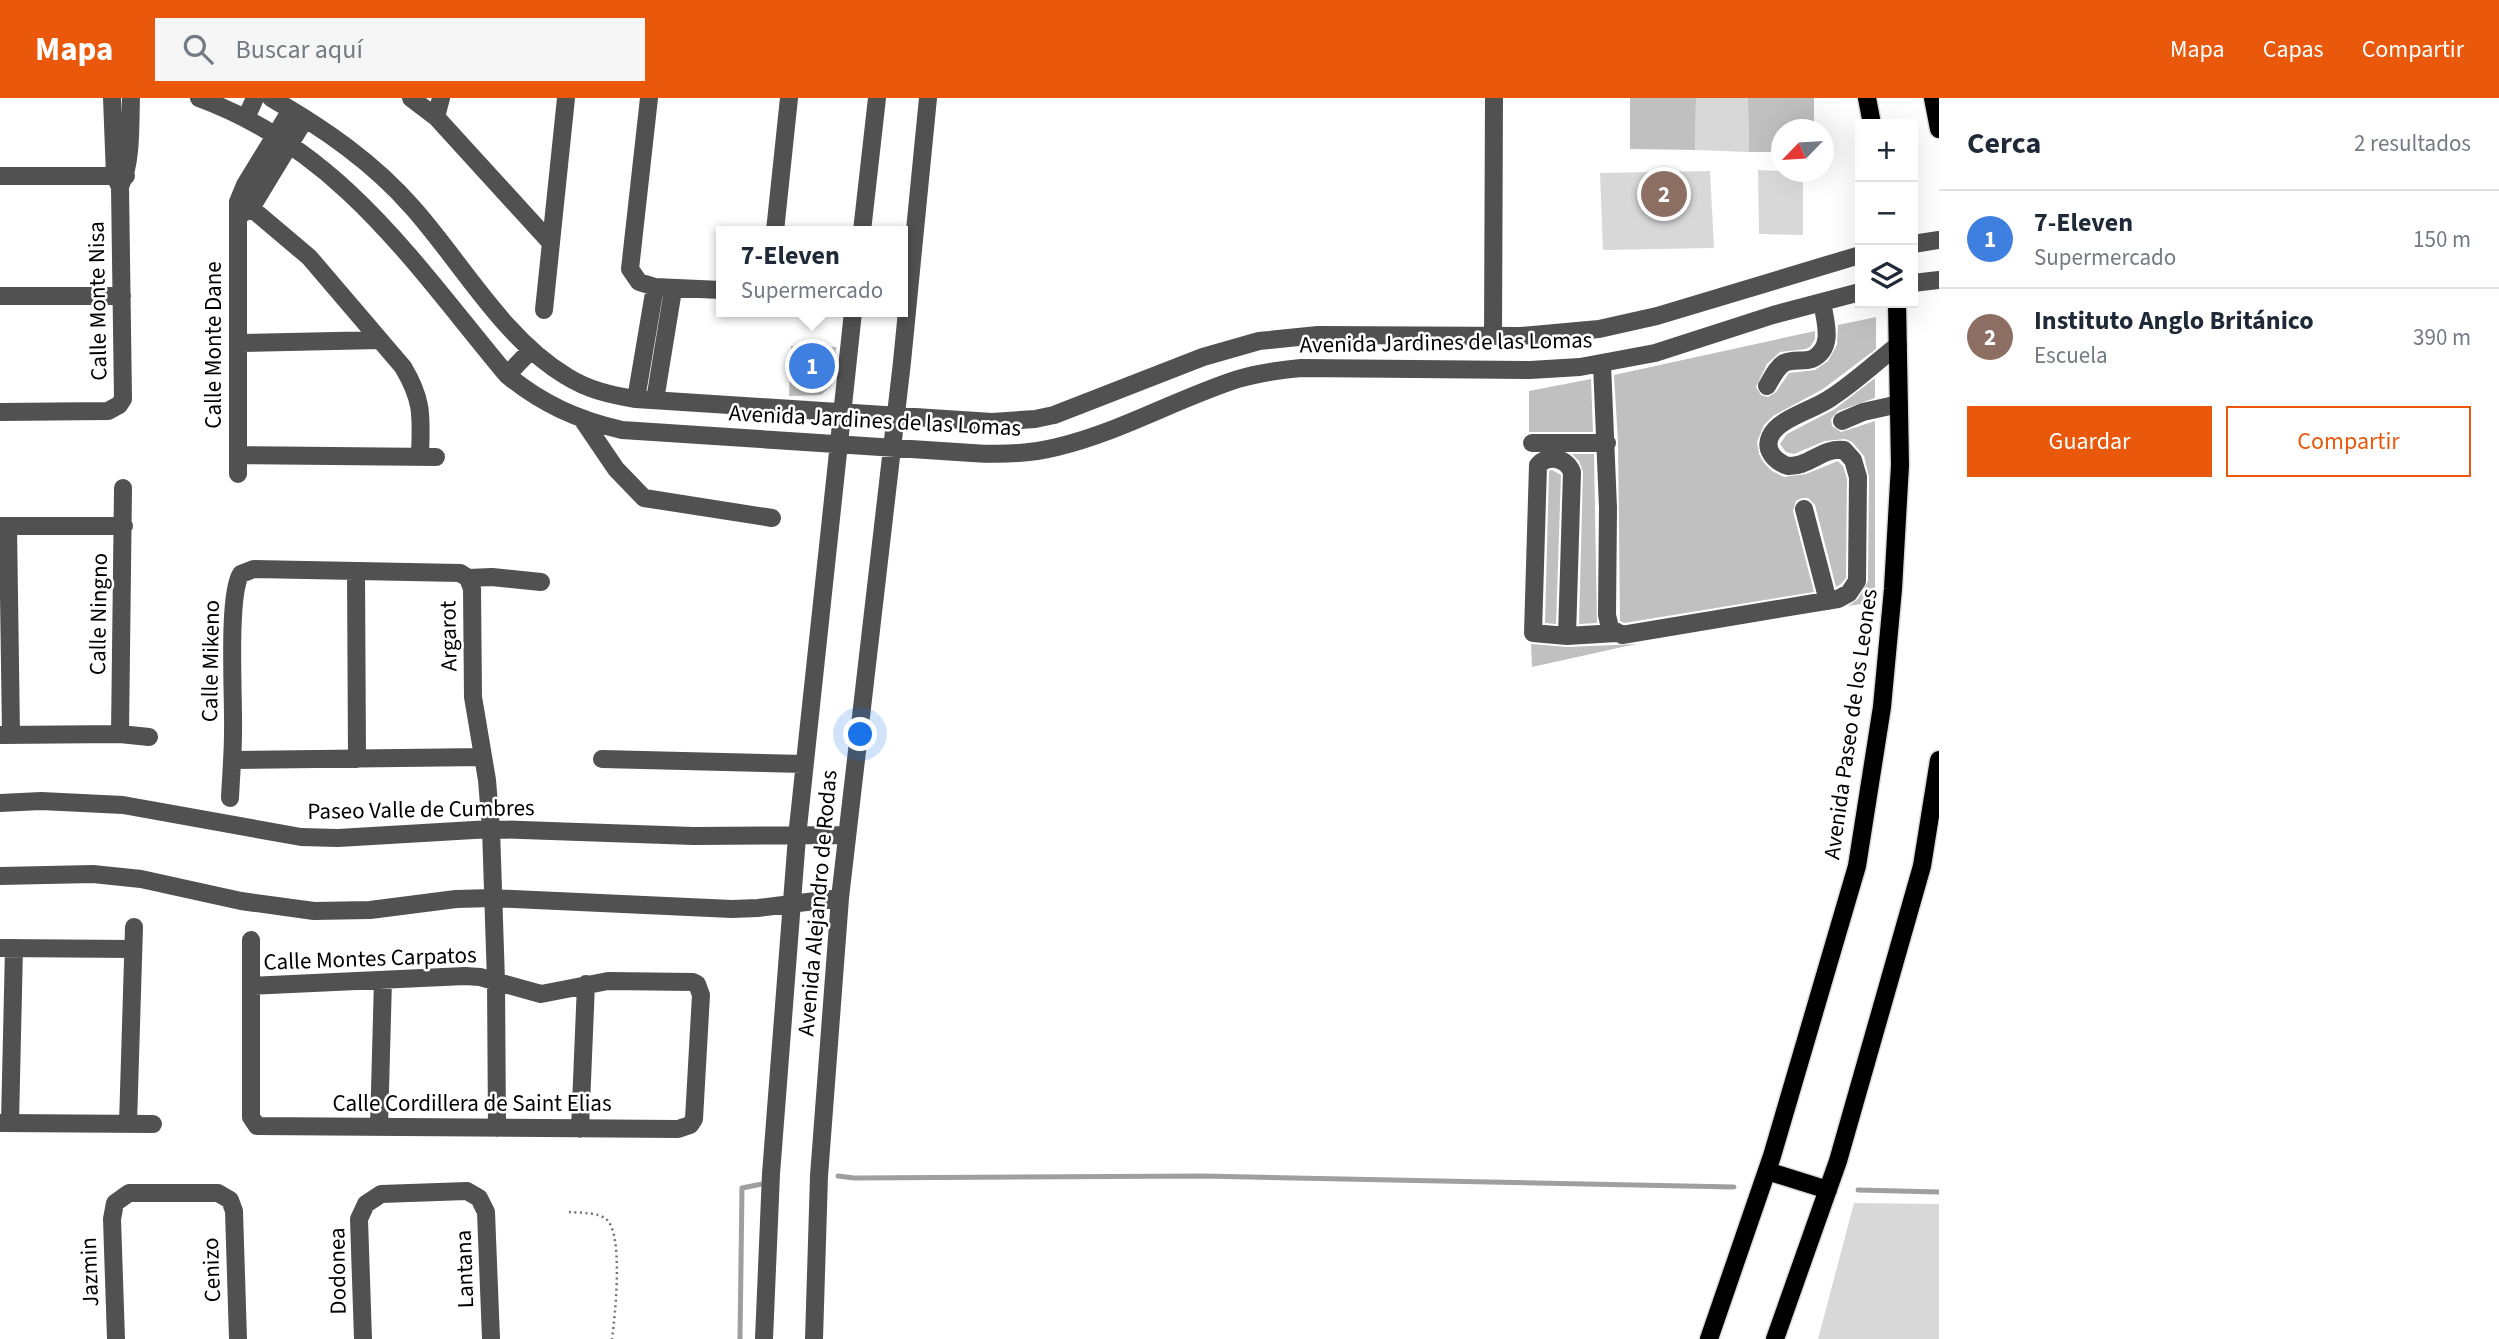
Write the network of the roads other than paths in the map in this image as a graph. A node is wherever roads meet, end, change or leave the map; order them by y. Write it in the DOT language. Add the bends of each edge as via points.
graph roads {
  1 [pos="112,98"];
  2 [pos="131,98"];
  3 [pos="199,98"];
  4 [pos="255,98"];
  5 [pos="271,98"];
  6 [pos="411,98"];
  7 [pos="441,98"];
  8 [pos="566,98"];
  9 [pos="649,98"];
  10 [pos="789,98"];
  11 [pos="877,98"];
  12 [pos="928,98"];
  13 [pos="1494,98"];
  14 [pos="1867,98"];
  15 [pos="1933,98"];
  16 [pos="237,109"];
  17 [pos="298,114"];
  18 [pos="436,117"];
  19 [pos="1871,119"];
  20 [pos="1939,129"];
  21 [pos="282,140"];
  22 [pos="0,176"];
  23 [pos="120,180"];
  24 [pos="243,209"];
  25 [pos="776,226"];
  26 [pos="863,226"];
  27 [pos="1939,240"];
  28 [pos="551,243"];
  29 [pos="1918,243"];
  30 [pos="1855,256"];
  31 [pos="1939,280"];
  32 [pos="1918,282"];
  33 [pos="655,287"];
  34 [pos="673,290"];
  35 [pos="716,290"];
  36 [pos="908,290"];
  37 [pos="1855,293"];
  38 [pos="0,296"];
  39 [pos="122,296"];
  40 [pos="1822,302"];
  41 [pos="1897,308"];
  42 [pos="544,310"];
  43 [pos="852,317"];
  44 [pos="905,317"];
  45 [pos="1493,336"];
  46 [pos="380,340"];
  47 [pos="239,343"];
  48 [pos="1898,345"];
  49 [pos="531,350"];
  50 [pos="1601,364"];
  51 [pos="508,375"];
  52 [pos="1767,386"];
  53 [pos="636,399"];
  54 [pos="656,400"];
  55 [pos="1828,400"];
  56 [pos="1899,404"];
  57 [pos="842,411"];
  58 [pos="0,412"];
  59 [pos="895,415"];
  60 [pos="582,419"];
  61 [pos="1842,421"];
  62 [pos="1532,443"];
  63 [pos="1607,443"];
  64 [pos="838,445"];
  65 [pos="891,448"];
  66 [pos="1844,450"];
  67 [pos="238,455"];
  68 [pos="238,474"];
  69 [pos="123,488"];
  70 [pos="1804,509"];
  71 [pos="772,518"];
  72 [pos="4,526"];
  73 [pos="124,526"];
  74 [pos="250,570"];
  75 [pos="356,571"];
  76 [pos="468,578"];
  77 [pos="541,582"];
  78 [pos="1828,601"];
  79 [pos="1616,633"];
  80 [pos="1567,636"];
  81 [pos="120,734"];
  82 [pos="5,735"];
  83 [pos="149,737"];
  84 [pos="484,757"];
  85 [pos="357,759"];
  86 [pos="602,759"];
  87 [pos="232,760"];
  88 [pos="1939,760"];
  89 [pos="804,764"];
  90 [pos="230,798"];
  91 [pos="0,803"];
  92 [pos="491,829"];
  93 [pos="847,835"];
  94 [pos="797,837"];
  95 [pos="0,876"];
  96 [pos="494,898"];
  97 [pos="840,898"];
  98 [pos="791,904"];
  99 [pos="134,927"];
  100 [pos="251,940"];
  101 [pos="7,948"];
  102 [pos="133,948"];
  103 [pos="383,980"];
  104 [pos="496,981"];
  105 [pos="586,984"];
  106 [pos="251,986"];
  107 [pos="5,1123"];
  108 [pos="128,1124"];
  109 [pos="152,1124"];
  110 [pos="690,1125"];
  111 [pos="379,1126"];
  112 [pos="497,1128"];
  113 [pos="580,1129"];
  114 [pos="1767,1171"];
  115 [pos="1828,1190"];
  116 [pos="479,1198"];
  117 [pos="230,1200"];
  118 [pos="1709,1337"];
  119 [pos="116,1339"];
  120 [pos="238,1339"];
  121 [pos="363,1339"];
  122 [pos="491,1339"];
  123 [pos="764,1339"];
  124 [pos="814,1339"];
  125 [pos="1775,1339"];
  1 -- 23 [label="street, Calle Monte Nisa"];
  2 -- 23 [label="street, Calle Monte Nisa" via="131,125"];
  3 -- 16 [label="street, Avenida Jardines de las Lomas"];
  4 -- 16 [label="street"];
  5 -- 17 [label="street, Avenida Jardines de las Lomas"];
  6 -- 18 [label="street"];
  7 -- 18 [label="street"];
  8 -- 28 [label="street"];
  9 -- 33 [label="street" via="630,269 639,282"];
  10 -- 25 [label="street"];
  11 -- 26 [label="street"];
  12 -- 36 [label="street, Avenida Alejandro de Rodas"];
  13 -- 45 [label="street"];
  14 -- 19 [label="main road"];
  15 -- 20 [label="main road"];
  16 -- 21 [label="street, Avenida Jardines de las Lomas"];
  17 -- 21 [label="street, Calle Monte Dane"];
  17 -- 49 [label="street, Avenida Jardines de las Lomas" via="374,168"];
  18 -- 28 [label="street"];
  21 -- 24 [label="street, Calle Monte Dane"];
  21 -- 51 [label="street, Avenida Jardines de las Lomas" via="331,174 366,207"];
  22 -- 23 [label="street"];
  23 -- 39 [label="street, Calle Monte Nisa"];
  24 -- 46 [label="street" via="309,257"];
  24 -- 47 [label="street, Calle Monte Dane" via="237,247"];
  27 -- 29 [label="street"];
  28 -- 42 [label="street"];
  30 -- 45 [label="street, Avenida Jardines de las Lomas" via="1628,324"];
  31 -- 32 [label="street"];
  33 -- 34 [label="street"];
  33 -- 53 [label="street"];
  34 -- 35 [label="street"];
  34 -- 54 [label="street"];
  37 -- 40 [label="street, Avenida Jardines de las Lomas"];
  38 -- 39 [label="street"];
  39 -- 58 [label="street, Calle Monte Nisa" via="123,399 114,409"];
  40 -- 50 [label="street, Avenida Jardines de las Lomas" via="1655,353"];
  40 -- 52 [label="street" via="1828,335 1822,351 1813,358 1784,363"];
  41 -- 48 [label="main road, Avenida Paseo de los Leones"];
  43 -- 57 [label="street, Avenida Alejandro de Rodas"];
  44 -- 59 [label="street, Avenida Alejandro de Rodas"];
  45 -- 59 [label="street, Avenida Jardines de las Lomas" via="1287,337 1203,357 1073,409 1035,419 992,422"];
  46 -- 47 [label="street"];
  46 -- 67 [label="street" via="417,392 428,457"];
  47 -- 67 [label="street, Calle Monte Dane"];
  48 -- 55 [label="street"];
  48 -- 56 [label="main road, Avenida Paseo de los Leones"];
  49 -- 51 [label="street"];
  49 -- 53 [label="street, Avenida Jardines de las Lomas" via="588,388"];
  50 -- 63 [label="street"];
  50 -- 65 [label="street, Avenida Jardines de las Lomas" via="1530,370 1269,371 1055,448 1003,455"];
  51 -- 60 [label="street, Avenida Jardines de las Lomas" via="543,401"];
  53 -- 54 [label="street, Avenida Jardines de las Lomas"];
  54 -- 57 [label="street, Avenida Jardines de las Lomas"];
  55 -- 61 [label="street"];
  55 -- 66 [label="street" via="1774,430 1770,451 1776,461 1793,467 1835,449"];
  56 -- 61 [label="street"];
  56 -- 114 [label="main road, Avenida Paseo de los Leones" via="1894,589 1882,707 1857,866"];
  57 -- 59 [label="street, Avenida Jardines de las Lomas"];
  57 -- 64 [label="street, Avenida Alejandro de Rodas"];
  59 -- 65 [label="street, Avenida Alejandro de Rodas"];
  60 -- 64 [label="street, Avenida Jardines de las Lomas" via="622,430"];
  60 -- 71 [label="street" via="616,469 644,498"];
  61 -- 66 [label="street"];
  62 -- 63 [label="street"];
  63 -- 79 [label="street" via="1607,615"];
  64 -- 65 [label="street, Avenida Jardines de las Lomas"];
  64 -- 89 [label="street, Avenida Alejandro de Rodas"];
  65 -- 93 [label="street, Avenida Alejandro de Rodas"];
  66 -- 78 [label="street" via="1858,477 1857,582 1849,593"];
  67 -- 68 [label="street, Calle Monte Dane"];
  69 -- 73 [label="street"];
  70 -- 78 [label="street"];
  72 -- 73 [label="street, Calle Ningno"];
  72 -- 82 [label="street, Calle Ningno"];
  73 -- 81 [label="street, Calle Ningno"];
  74 -- 75 [label="street, Argarot"];
  74 -- 87 [label="street, Calle Mikeno" via="239,577 236,591"];
  75 -- 76 [label="street, Argarot" via="460,573"];
  75 -- 85 [label="street"];
  76 -- 77 [label="street"];
  76 -- 84 [label="street, Argarot" via="472,589 473,697"];
  78 -- 79 [label="street"];
  79 -- 80 [label="street"];
  80 -- 80 [label="street" via="1572,472 1563,460 1554,459 1538,466 1533,634"];
  81 -- 82 [label="street, Calle Ningno"];
  81 -- 83 [label="street, Calle Ningno"];
  84 -- 85 [label="street"];
  84 -- 92 [label="street, Argarot"];
  85 -- 87 [label="street"];
  86 -- 89 [label="street"];
  87 -- 90 [label="street, Calle Mikeno"];
  88 -- 115 [label="main road" via="1922,866"];
  89 -- 94 [label="street, Avenida Alejandro de Rodas"];
  91 -- 92 [label="street, Paseo Valle de Cumbres" via="123,805 301,836 338,838"];
  92 -- 94 [label="street, Paseo Valle de Cumbres"];
  92 -- 96 [label="street, Argarot"];
  93 -- 94 [label="street, Paseo Valle de Cumbres"];
  93 -- 97 [label="street, Avenida Alejandro de Rodas"];
  94 -- 98 [label="street, Avenida Alejandro de Rodas"];
  95 -- 96 [label="street" via="93,874 141,879 314,911"];
  96 -- 98 [label="street" via="720,909"];
  96 -- 104 [label="street, Argarot"];
  97 -- 98 [label="street"];
  97 -- 124 [label="street, Avenida Alejandro de Rodas" via="818,1176"];
  98 -- 123 [label="street, Avenida Alejandro de Rodas"];
  99 -- 102 [label="street"];
  100 -- 106 [label="street"];
  101 -- 102 [label="street"];
  101 -- 107 [label="street"];
  102 -- 108 [label="street"];
  103 -- 104 [label="street, Calle Montes Carpatos" via="465,976"];
  103 -- 106 [label="street, Calle Montes Carpatos"];
  103 -- 111 [label="street"];
  104 -- 105 [label="street, Calle Montes Carpatos" via="541,994"];
  104 -- 112 [label="street, Argarot"];
  105 -- 110 [label="street, Calle Montes Carpatos" via="686,980 697,984 700,1020"];
  105 -- 113 [label="street"];
  106 -- 111 [label="street, Calle Cordillera de Saint Elias" via="254,1123"];
  107 -- 108 [label="street"];
  108 -- 109 [label="street"];
  110 -- 113 [label="street, Calle Cordillera de Saint Elias" via="678,1129"];
  111 -- 112 [label="street, Calle Cordillera de Saint Elias"];
  112 -- 113 [label="street, Calle Cordillera de Saint Elias"];
  114 -- 115 [label="main road"];
  114 -- 118 [label="main road, Avenida Paseo de los Leones"];
  115 -- 125 [label="main road"];
  116 -- 121 [label="street, Dodonea" via="467,1191 381,1194 366,1204 359,1219"];
  116 -- 122 [label="street, Lantana" via="486,1212"];
  117 -- 119 [label="street, Jazmin" via="218,1193 129,1193 115,1203"];
  117 -- 120 [label="street, Cenizo"];
}
